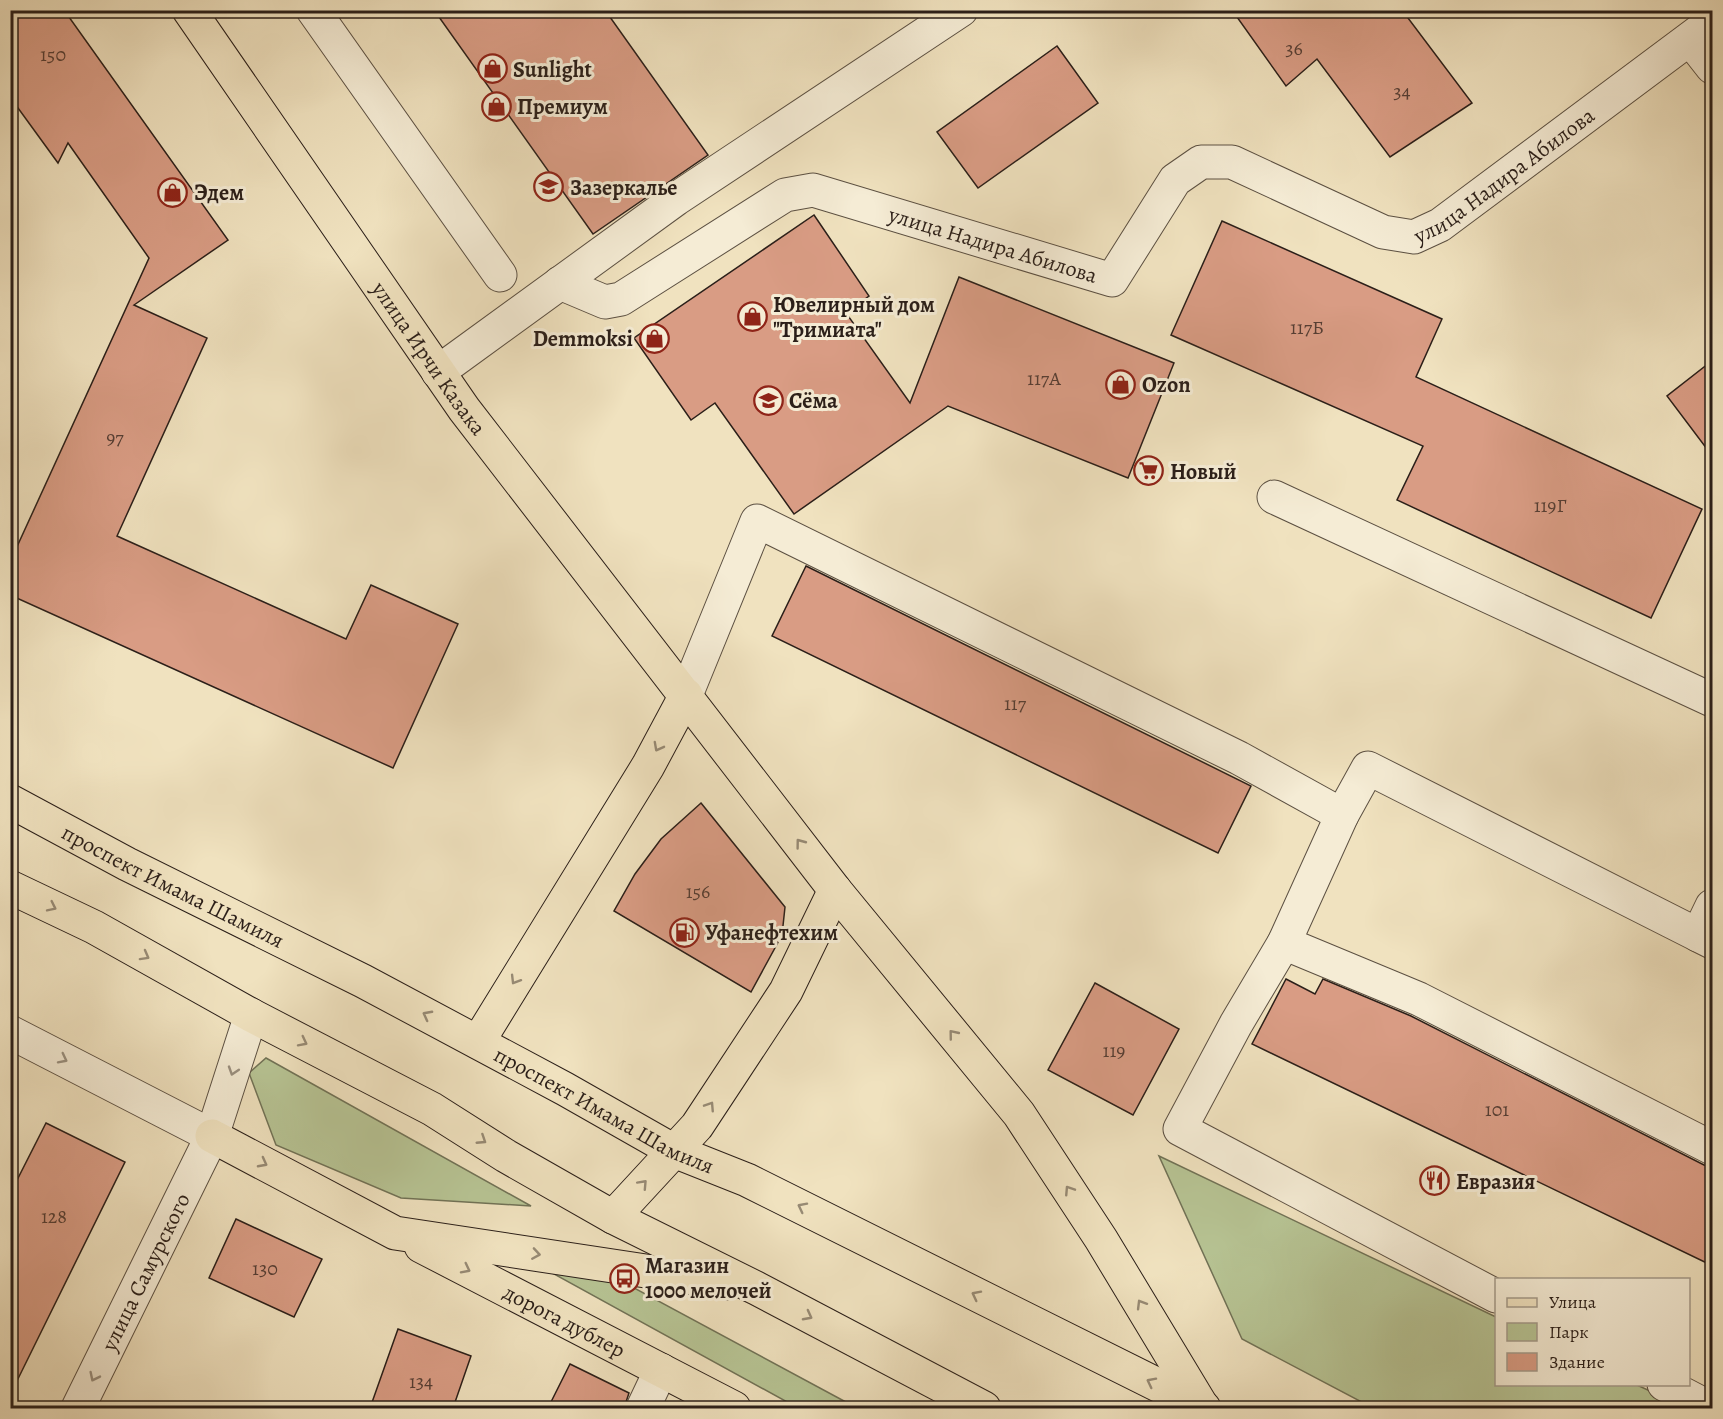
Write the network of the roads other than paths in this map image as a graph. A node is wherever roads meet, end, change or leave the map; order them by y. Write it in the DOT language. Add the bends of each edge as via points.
graph roads {
  1 [pos="189,10"];
  2 [pos="313,10"];
  3 [pos="961,10"];
  4 [pos="1701,30"];
  5 [pos="1713,67"];
  6 [pos="500,275"];
  7 [pos="560,282"];
  8 [pos="438,372"];
  9 [pos="1274,497"];
  10 [pos="686,695"];
  11 [pos="1713,700"];
  12 [pos="10,801"];
  13 [pos="1342,815"];
  14 [pos="10,887"];
  15 [pos="835,890"];
  16 [pos="1713,906"];
  17 [pos="1705,939"];
  18 [pos="1284,943"];
  19 [pos="251,1015"];
  20 [pos="10,1032"];
  21 [pos="478,1042"];
  22 [pos="212,1136"];
  23 [pos="1713,1148"];
  24 [pos="674,1151"];
  25 [pos="613,1217"];
  26 [pos="396,1233"];
  27 [pos="756,1288"];
  28 [pos="1495,1295"];
  29 [pos="661,1370"];
  30 [pos="1668,1386"];
  31 [pos="974,1406"];
  32 [pos="78,1408"];
  33 [pos="643,1408"];
  34 [pos="734,1408"];
  35 [pos="1203,1408"];
  36 [pos="1710,1408"];
  1 -- 8 [label="main road, улица Ирчи Казака"];
  2 -- 6 [label="street"];
  3 -- 7 [label="street" via="676,199"];
  4 -- 5 [label="street"];
  4 -- 7 [label="street, улица Надира Абилова" via="1440,225 1414,237 1383,232 1232,162 1201,162 1174,180 1112,280 813,190 785,195 621,298 605,302"];
  7 -- 8 [label="street"];
  8 -- 10 [label="main road, улица Ирчи Казака"];
  9 -- 11 [label="street"];
  10 -- 13 [label="street" via="756,521 1239,758"];
  15 -- 10 [label="main road, улица Ирчи Казака, one-way"];
  10 -- 21 [label="main road, one-way" via="648,766"];
  21 -- 12 [label="main road, проспект Имама Шамиля, one-way"];
  13 -- 17 [label="street" via="1368,768"];
  13 -- 18 [label="street"];
  14 -- 19 [label="main road, one-way" via="94,927"];
  24 -- 15 [label="main road, one-way" via="697,1126 786,991"];
  35 -- 15 [label="main road, улица Ирчи Казака, one-way" via="1101,1239 1019,1114"];
  16 -- 17 [label="street"];
  18 -- 23 [label="street" via="1419,999"];
  18 -- 28 [label="street" via="1180,1129"];
  19 -- 22 [label="street, улица Самурского, one-way"];
  19 -- 25 [label="main road, one-way" via="432,1109"];
  20 -- 22 [label="street, one-way"];
  21 -- 24 [label="main road, проспект Имама Шамиля"];
  22 -- 26 [label="main road, дорога дублер, one-way"];
  22 -- 32 [label="street, улица Самурского, one-way"];
  25 -- 24 [label="main road, one-way"];
  35 -- 24 [label="main road, проспект Имама Шамиля, one-way" via="747,1180"];
  25 -- 27 [label="main road"];
  26 -- 27 [label="main road, one-way"];
  26 -- 29 [label="main road, дорога дублер, one-way"];
  27 -- 31 [label="main road, one-way"];
  29 -- 33 [label="street"];
  29 -- 34 [label="main road, дорога дублер"];
  30 -- 36 [label="street"];
}
